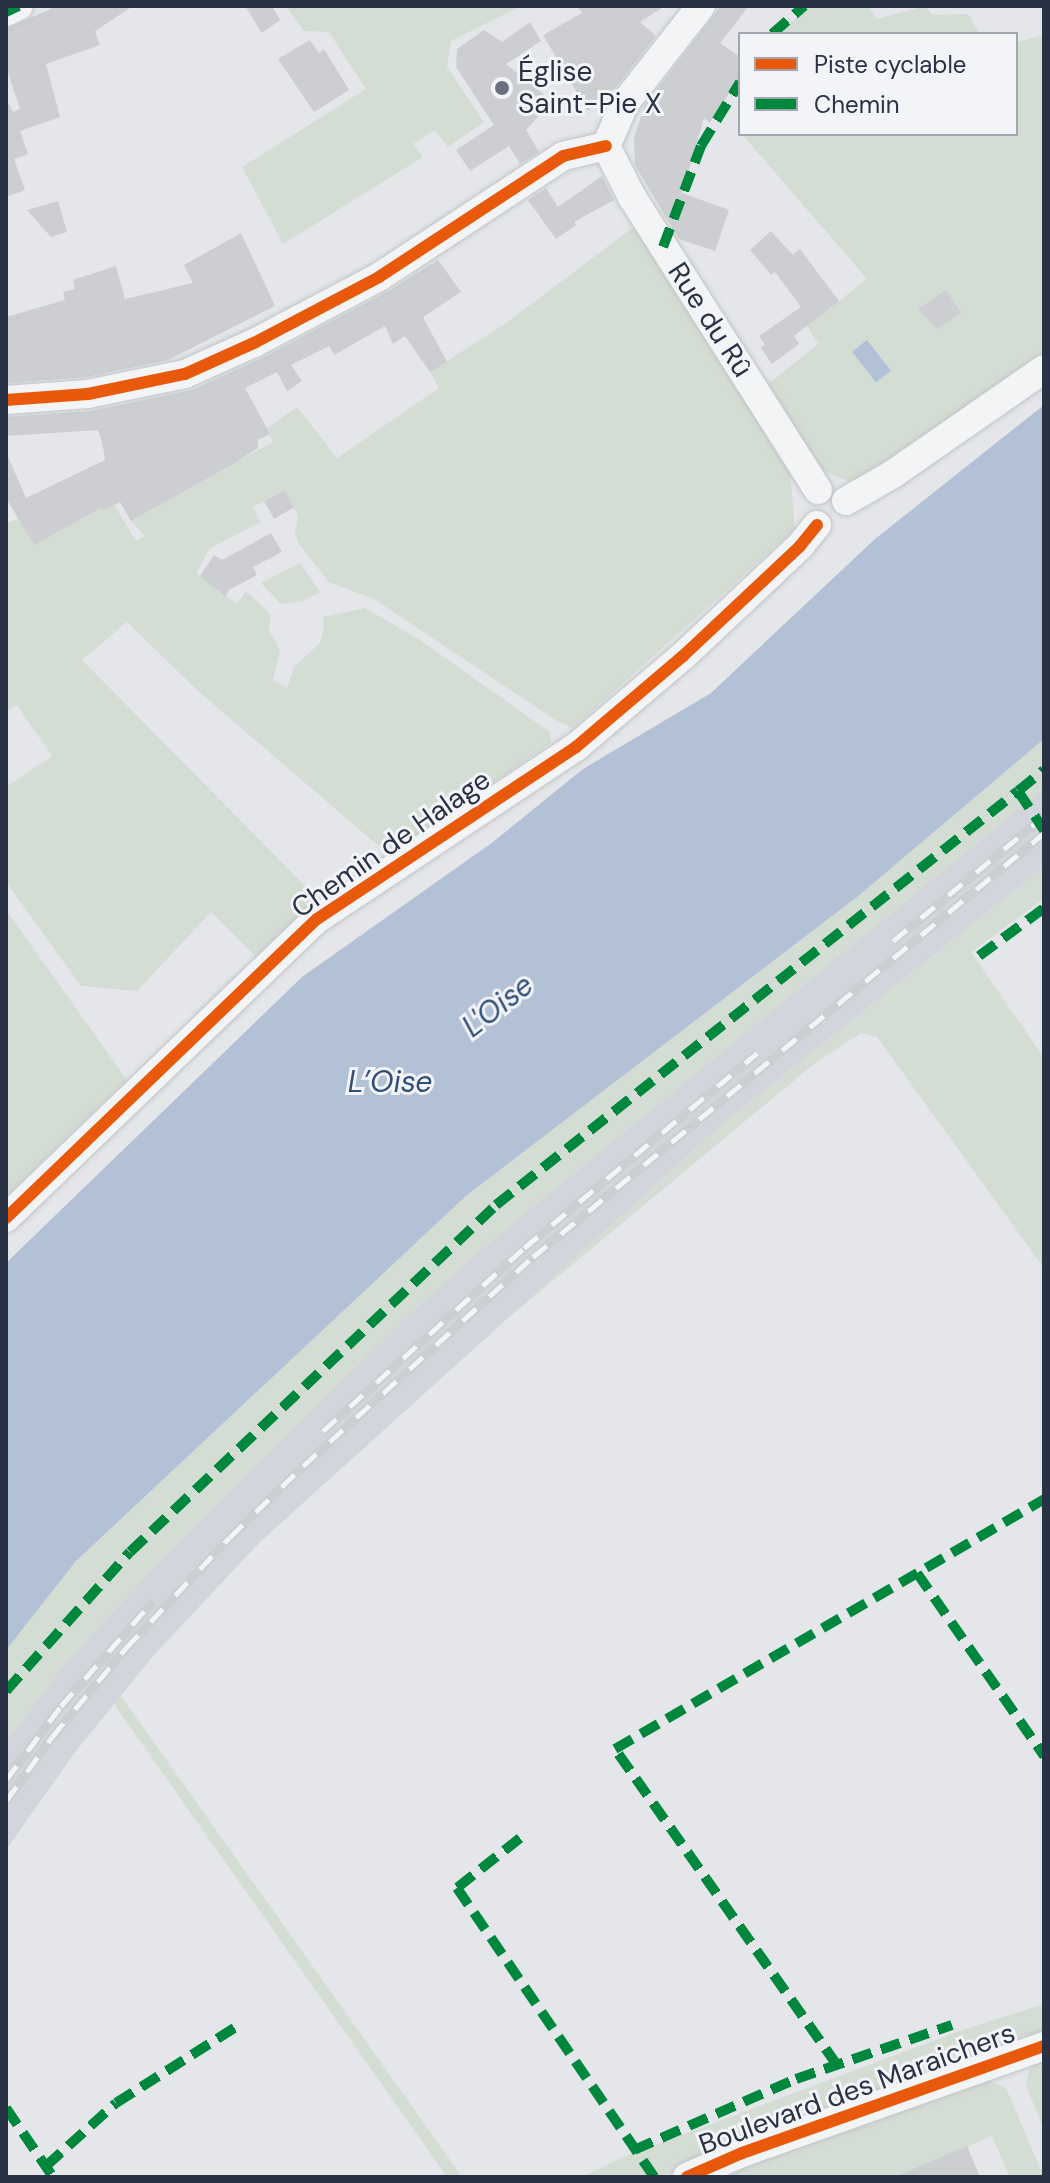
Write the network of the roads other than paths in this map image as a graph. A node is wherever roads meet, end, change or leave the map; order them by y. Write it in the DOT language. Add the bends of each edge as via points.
graph roads {
  1 [pos="19,6"];
  2 [pos="701,6"];
  3 [pos="6,12"];
  4 [pos="606,146"];
  5 [pos="1044,369"];
  6 [pos="6,400"];
  7 [pos="818,490"];
  8 [pos="846,501"];
  9 [pos="817,525"];
  10 [pos="6,1218"];
  11 [pos="1044,2046"];
  12 [pos="687,2177"];
  1 -- 3 [label="street"];
  2 -- 4 [label="street" via="625,103"];
  4 -- 6 [label="street" via="563,156 379,277 185,374 88,394"];
  4 -- 7 [label="street, Rue du Rû" via="632,197"];
  5 -- 8 [label="street"];
  7 -- 8 [label="street" via="832,488"];
  7 -- 9 [label="street" via="807,510"];
  8 -- 9 [label="street" via="846,514 837,525"];
  9 -- 10 [label="street, Chemin de Halage" via="704,636 576,747 317,919"];
  11 -- 12 [label="street, Boulevard des Maraichers"];
}
